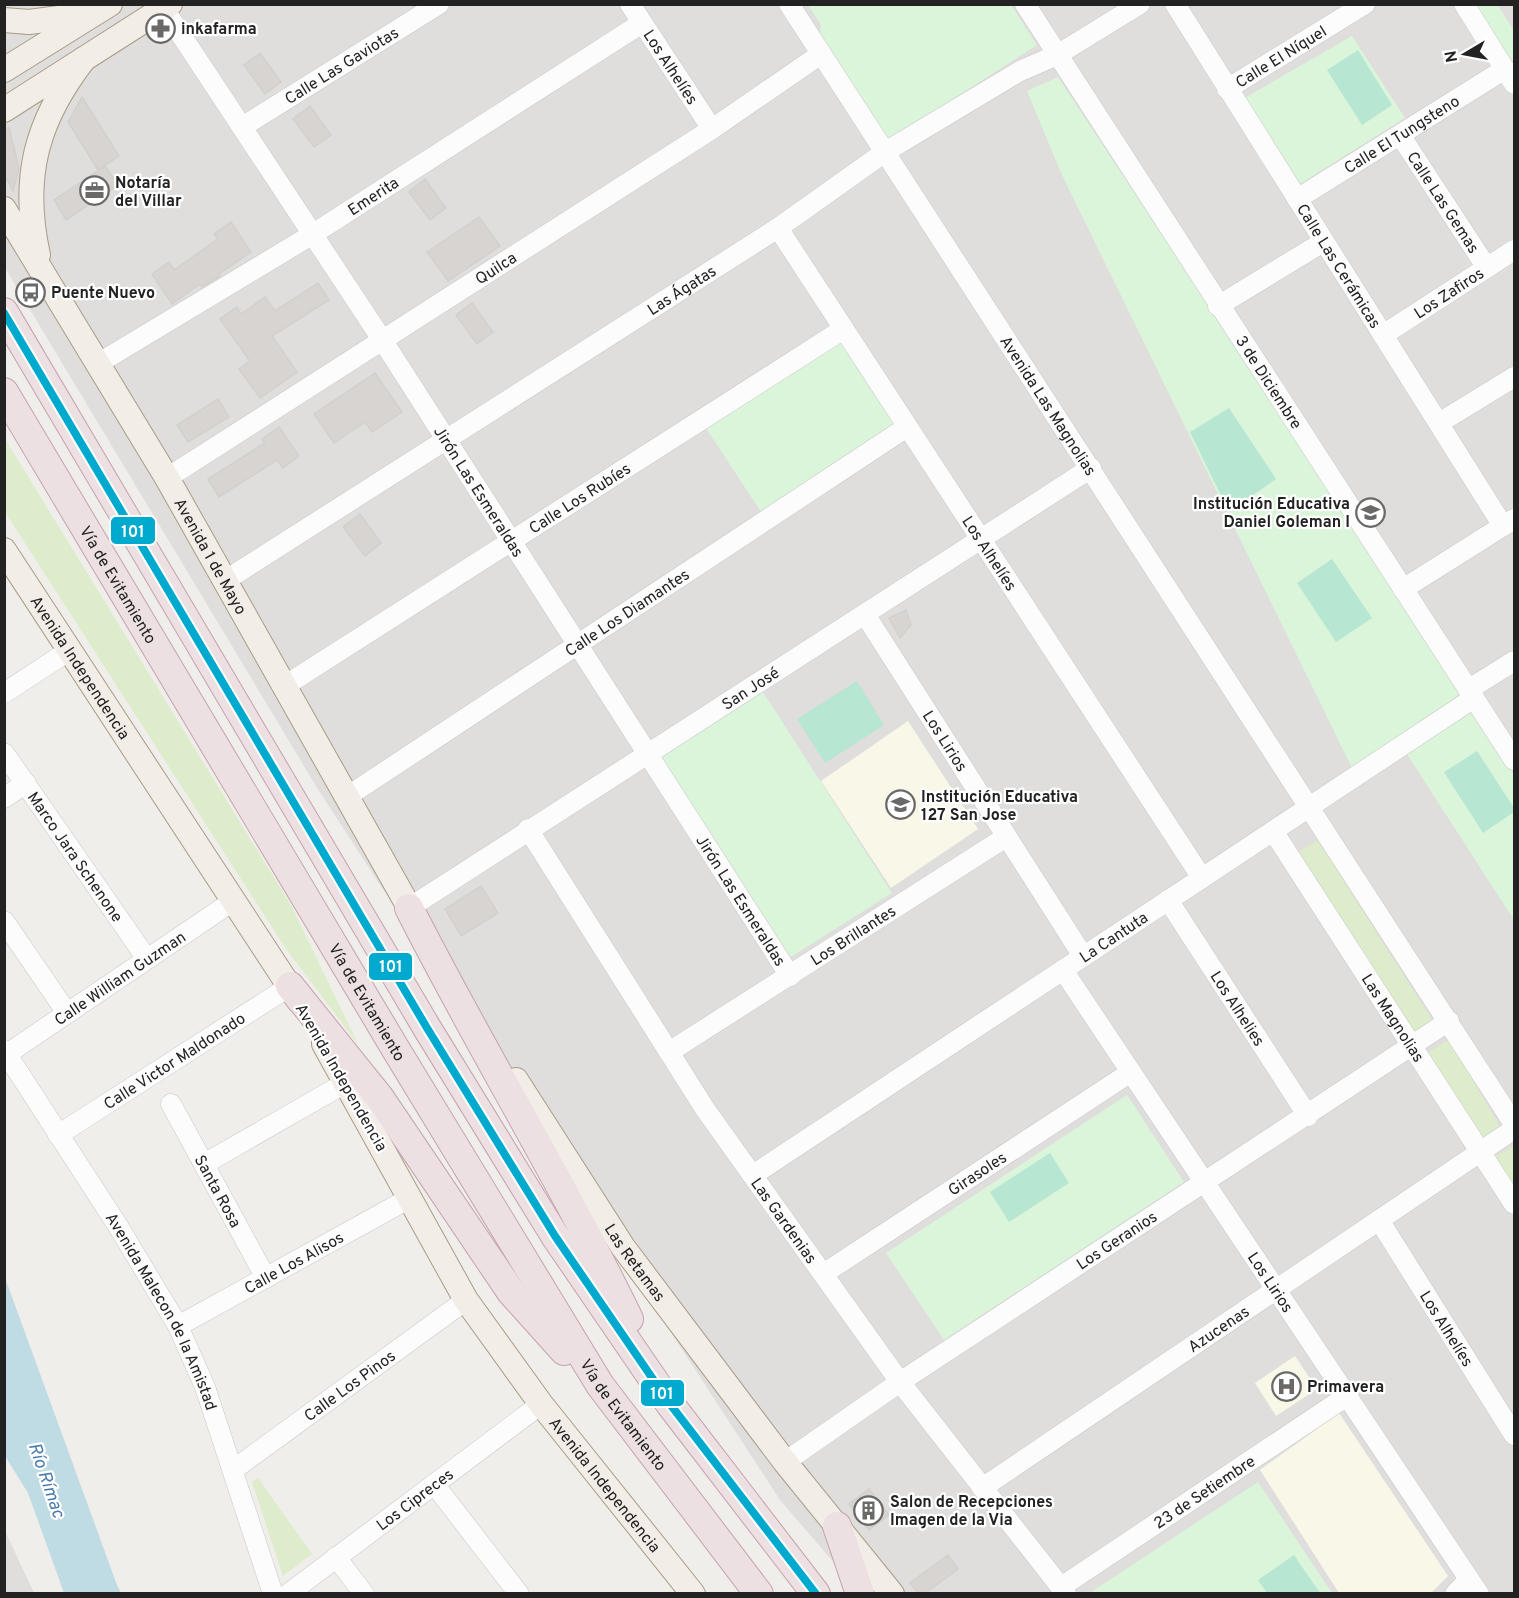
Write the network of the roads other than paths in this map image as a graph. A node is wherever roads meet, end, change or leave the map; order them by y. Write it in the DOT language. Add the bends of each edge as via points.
graph roads {
  1 [pos="439,4"];
  2 [pos="630,4"];
  3 [pos="789,4"];
  4 [pos="1025,4"];
  5 [pos="1140,4"];
  6 [pos="1175,4"];
  7 [pos="1365,4"];
  8 [pos="1464,4"];
  9 [pos="108,5"];
  10 [pos="167,7"];
  11 [pos="4,20"];
  12 [pos="642,23"];
  13 [pos="821,54"];
  14 [pos="1057,55"];
  15 [pos="84,59"];
  16 [pos="4,69"];
  17 [pos="1510,77"];
  18 [pos="1227,89"];
  19 [pos="4,110"];
  20 [pos="243,127"];
  21 [pos="712,129"];
  22 [pos="1400,135"];
  23 [pos="885,152"];
  24 [pos="1297,199"];
  25 [pos="4,209"];
  26 [pos="778,228"];
  27 [pos="314,234"];
  28 [pos="1323,242"];
  29 [pos="1515,250"];
  30 [pos="1487,268"];
  31 [pos="49,285"];
  32 [pos="1218,306"];
  33 [pos="4,312"];
  34 [pos="842,330"];
  35 [pos="1383,335"];
  36 [pos="383,341"];
  37 [pos="99,363"];
  38 [pos="1515,377"];
  39 [pos="4,392"];
  40 [pos="1439,423"];
  41 [pos="907,427"];
  42 [pos="448,440"];
  43 [pos="1091,468"];
  44 [pos="167,478"];
  45 [pos="1509,523"];
  46 [pos="512,540"];
  47 [pos="983,540"];
  48 [pos="4,550"];
  49 [pos="226,580"];
  50 [pos="1403,589"];
  51 [pos="866,615"];
  52 [pos="577,645"];
  53 [pos="70,650"];
  54 [pos="1515,661"];
  55 [pos="286,685"];
  56 [pos="4,693"];
  57 [pos="1472,694"];
  58 [pos="4,753"];
  59 [pos="647,753"];
  60 [pos="1515,760"];
  61 [pos="26,783"];
  62 [pos="348,796"];
  63 [pos="4,798"];
  64 [pos="1311,806"];
  65 [pos="528,829"];
  66 [pos="1272,831"];
  67 [pos="1006,837"];
  68 [pos="1202,878"];
  69 [pos="1168,900"];
  70 [pos="232,901"];
  71 [pos="409,908"];
  72 [pos="4,921"];
  73 [pos="1083,956"];
  74 [pos="147,959"];
  75 [pos="1063,970"];
  76 [pos="790,976"];
  77 [pos="290,987"];
  78 [pos="67,1013"];
  79 [pos="1449,1021"];
  80 [pos="1411,1045"];
  81 [pos="6,1052"];
  82 [pos="669,1052"];
  83 [pos="1131,1072"];
  84 [pos="347,1082"];
  85 [pos="171,1104"];
  86 [pos="1308,1116"];
  87 [pos="1515,1124"];
  88 [pos="1515,1129"];
  89 [pos="58,1135"];
  90 [pos="1481,1152"];
  91 [pos="204,1164"];
  92 [pos="753,1175"];
  93 [pos="1205,1183"];
  94 [pos="410,1198"];
  95 [pos="1515,1204"];
  96 [pos="1379,1220"];
  97 [pos="823,1274"];
  98 [pos="266,1278"];
  99 [pos="1276,1290"];
  100 [pos="466,1300"];
  101 [pos="178,1326"];
  102 [pos="900,1382"];
  103 [pos="600,1385"];
  104 [pos="1347,1396"];
  105 [pos="541,1404"];
  106 [pos="670,1404"];
  107 [pos="1515,1435"];
  108 [pos="785,1461"];
  109 [pos="232,1470"];
  110 [pos="434,1484"];
  111 [pos="982,1488"];
  112 [pos="837,1526"];
  113 [pos="336,1557"];
  114 [pos="1474,1586"];
  115 [pos="1063,1590"];
  116 [pos="273,1593"];
  117 [pos="288,1593"];
  118 [pos="364,1593"];
  119 [pos="519,1593"];
  120 [pos="693,1593"];
  121 [pos="759,1593"];
  122 [pos="816,1593"];
  123 [pos="860,1593"];
  124 [pos="892,1593"];
  125 [pos="1455,1593"];
  1 -- 20 [label="street, Calle Las Gaviotas"];
  2 -- 12 [label="street, Los Alhelíes"];
  3 -- 13 [label="street, Avenida Las Magnolias"];
  4 -- 14 [label="street, 3 de Diciembre"];
  5 -- 14 [label="street, Las Ágatas"];
  6 -- 18 [label="street, Calle Las Cerámicas"];
  7 -- 18 [label="street, Calle El Níquel"];
  8 -- 17 [label="street"];
  9 -- 11 [label="main road" via="56,21"];
  9 -- 16 [label="main road"];
  10 -- 15 [label="main road"];
  10 -- 20 [label="street, Jirón Las Esmeraldas"];
  12 -- 21 [label="street, Los Alhelíes"];
  12 -- 27 [label="street, Emerita"];
  13 -- 21 [label="street, Quilca"];
  13 -- 23 [label="street, Avenida Las Magnolias"];
  14 -- 23 [label="street, Las Ágatas" via="1020,70"];
  14 -- 32 [label="street, 3 de Diciembre"];
  15 -- 19 [label="main road"];
  15 -- 31 [label="main road" via="63,86 47,117 32,172 32,230"];
  17 -- 22 [label="street, Calle El Tungsteno"];
  18 -- 24 [label="street, Calle Las Cerámicas"];
  20 -- 27 [label="street, Jirón Las Esmeraldas"];
  21 -- 36 [label="street, Quilca"];
  22 -- 24 [label="street, Calle El Tungsteno"];
  22 -- 30 [label="street, Calle Las Gemas"];
  23 -- 26 [label="street, Las Ágatas"];
  23 -- 43 [label="street, Avenida Las Magnolias"];
  24 -- 28 [label="street, Calle Las Cerámicas"];
  25 -- 31 [label="main road, Avenida 1 de Mayo"];
  26 -- 34 [label="street, Los Alhelíes"];
  26 -- 42 [label="street, Las Ágatas"];
  27 -- 36 [label="street, Jirón Las Esmeraldas"];
  27 -- 37 [label="street, Emerita"];
  28 -- 32 [label="street"];
  28 -- 35 [label="street, Calle Las Cerámicas"];
  29 -- 30 [label="street, Los Zafiros"];
  30 -- 35 [label="street, Los Zafiros"];
  31 -- 37 [label="main road, Avenida 1 de Mayo"];
  32 -- 50 [label="street, 3 de Diciembre"];
  33 -- 106 [label="highway" via="439,1048 555,1236"];
  34 -- 41 [label="street, Los Alhelíes"];
  34 -- 46 [label="street, Calle Los Rubíes"];
  35 -- 40 [label="street, Calle Las Cerámicas"];
  36 -- 42 [label="street, Jirón Las Esmeraldas"];
  36 -- 44 [label="street, Quilca"];
  37 -- 44 [label="main road, Avenida 1 de Mayo"];
  38 -- 40 [label="street"];
  39 -- 103 [label="highway, Vía de Evitamiento"];
  40 -- 45 [label="street, Calle Las Cerámicas"];
  41 -- 47 [label="street, Los Alhelíes"];
  41 -- 52 [label="street, Calle Los Diamantes"];
  42 -- 46 [label="street, Jirón Las Esmeraldas"];
  42 -- 49 [label="street, Las Ágatas"];
  43 -- 47 [label="street, San José"];
  43 -- 64 [label="street, Avenida Las Magnolias"];
  44 -- 49 [label="main road, Avenida 1 de Mayo"];
  45 -- 50 [label="street"];
  46 -- 52 [label="street, Jirón Las Esmeraldas"];
  46 -- 55 [label="street, Calle Los Rubíes"];
  47 -- 51 [label="street, San José"];
  47 -- 68 [label="street, Los Alhelíes"];
  48 -- 53 [label="main road, Avenida Independencia"];
  49 -- 55 [label="main road, Avenida 1 de Mayo"];
  50 -- 57 [label="street, 3 de Diciembre"];
  51 -- 59 [label="street, San José"];
  51 -- 67 [label="street, Los Lirios"];
  52 -- 59 [label="street, Jirón Las Esmeraldas"];
  52 -- 62 [label="street, Calle Los Diamantes"];
  53 -- 56 [label="street"];
  53 -- 70 [label="main road, Avenida Independencia"];
  54 -- 57 [label="street, La Cantuta"];
  55 -- 62 [label="main road, Avenida 1 de Mayo"];
  57 -- 60 [label="street, 3 de Diciembre"];
  57 -- 64 [label="street, La Cantuta"];
  58 -- 61 [label="street, Marco Jara Schenone"];
  59 -- 65 [label="street, San José"];
  59 -- 76 [label="street, Jirón Las Esmeraldas"];
  61 -- 63 [label="street"];
  61 -- 74 [label="street, Marco Jara Schenone"];
  62 -- 71 [label="main road, Avenida 1 de Mayo"];
  64 -- 66 [label="street, La Cantuta"];
  64 -- 79 [label="street"];
  65 -- 71 [label="street, San José"];
  65 -- 82 [label="street, Las Gardenias"];
  66 -- 68 [label="street, La Cantuta"];
  66 -- 80 [label="street, Las Magnolias"];
  67 -- 73 [label="street, Los Lirios"];
  67 -- 76 [label="street, Los Brillantes"];
  68 -- 69 [label="street, La Cantuta"];
  69 -- 73 [label="street, La Cantuta"];
  69 -- 86 [label="street, Los Alhelies"];
  70 -- 74 [label="street, Calle William Guzman"];
  70 -- 77 [label="main road, Avenida Independencia"];
  71 -- 106 [label="highway" via="455,999 582,1223"];
  71 -- 108 [label="main road, Las Retamas" via="623,1247"];
  72 -- 78 [label="street"];
  73 -- 75 [label="street, La Cantuta"];
  74 -- 78 [label="street, Calle William Guzman"];
  75 -- 83 [label="street, Los Lirios"];
  75 -- 92 [label="street, La Cantuta"];
  76 -- 82 [label="street, Los Brillantes"];
  77 -- 84 [label="main road, Avenida Independencia"];
  77 -- 89 [label="street, Calle Victor Maldonado"];
  77 -- 103 [label="highway" via="381,1098 511,1292 570,1358"];
  78 -- 81 [label="street, Calle William Guzman"];
  79 -- 80 [label="street, Los Geranios"];
  79 -- 87 [label="street"];
  80 -- 86 [label="street, Los Geranios"];
  80 -- 90 [label="street, Las Magnolias"];
  81 -- 89 [label="street, Avenida Malecon de la Amistad"];
  82 -- 92 [label="street, Las Gardenias"];
  83 -- 93 [label="street, Los Lirios"];
  83 -- 97 [label="street, Girasoles"];
  84 -- 91 [label="street"];
  84 -- 94 [label="main road, Avenida Independencia"];
  85 -- 91 [label="street, Santa Rosa"];
  86 -- 93 [label="street, Los Geranios"];
  88 -- 90 [label="street, Azucenas"];
  89 -- 101 [label="street, Avenida Malecon de la Amistad"];
  90 -- 95 [label="street, Las Magnolias"];
  90 -- 96 [label="street, Azucenas"];
  91 -- 98 [label="street, Santa Rosa"];
  92 -- 97 [label="street, Las Gardenias"];
  93 -- 99 [label="street, Los Lirios"];
  93 -- 102 [label="street, Los Geranios"];
  94 -- 98 [label="street, Calle Los Alisos"];
  94 -- 100 [label="main road, Avenida Independencia"];
  96 -- 99 [label="street, Azucenas"];
  96 -- 107 [label="street, Los Alhelíes"];
  97 -- 102 [label="street, Las Gardenias"];
  98 -- 101 [label="street, Calle Los Alisos"];
  99 -- 104 [label="street, Los Lirios"];
  99 -- 111 [label="street, Azucenas"];
  100 -- 105 [label="main road, Avenida Independencia"];
  100 -- 109 [label="street, Calle Los Pinos"];
  101 -- 109 [label="street, Avenida Malecon de la Amistad" via="205,1387"];
  102 -- 108 [label="street, Los Geranios"];
  102 -- 111 [label="street, Las Gardenias"];
  103 -- 121 [label="highway, Vía de Evitamiento"];
  104 -- 114 [label="street, Los Lirios"];
  104 -- 115 [label="street, 23 de Setiembre"];
  105 -- 110 [label="street, Los Cipreces"];
  105 -- 120 [label="main road, Avenida Independencia"];
  106 -- 122 [label="highway"];
  108 -- 112 [label="main road, Las Retamas"];
  109 -- 116 [label="street, Avenida Malecon de la Amistad"];
  110 -- 113 [label="street, Los Cipreces"];
  110 -- 119 [label="street"];
  111 -- 115 [label="street, Las Gardenias"];
  112 -- 123 [label="highway"];
  112 -- 124 [label="main road, Las Retamas"];
  113 -- 117 [label="street, Los Cipreces"];
  113 -- 118 [label="street"];
  114 -- 125 [label="street"];
}
